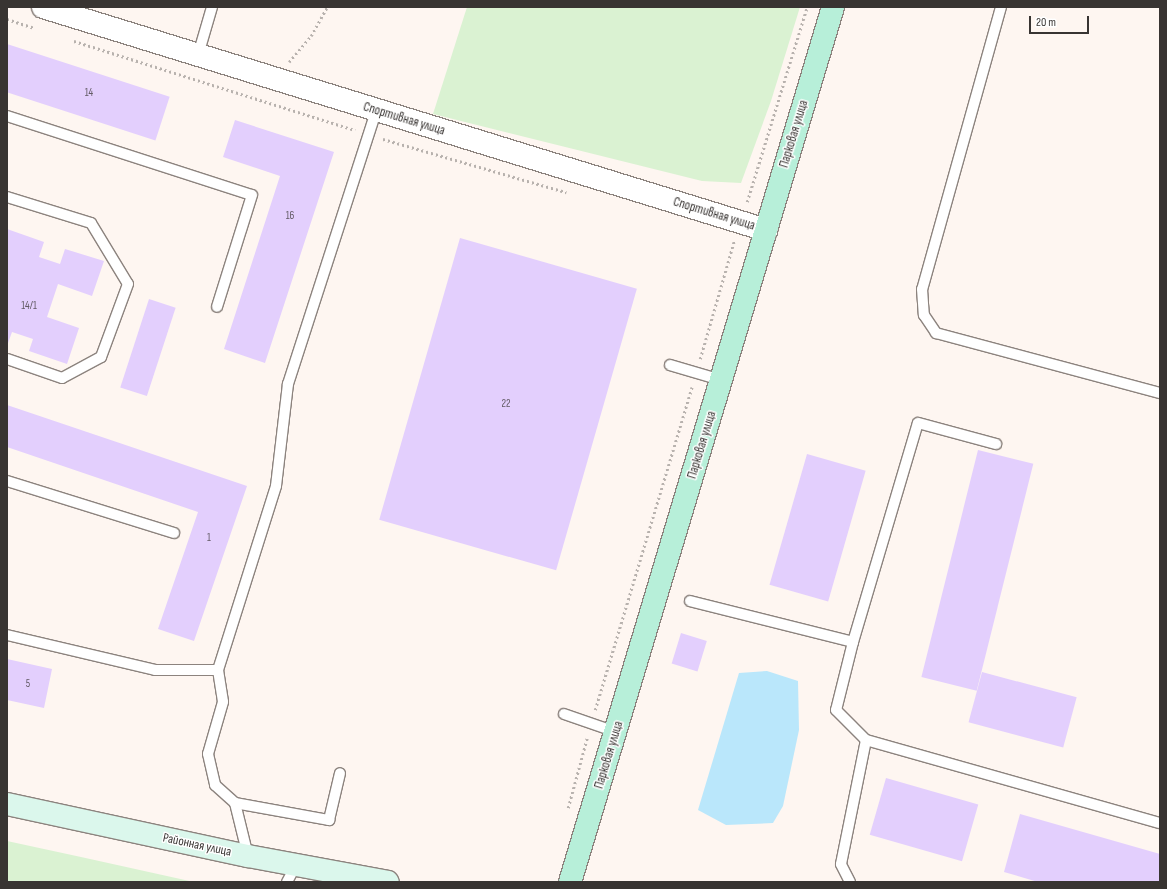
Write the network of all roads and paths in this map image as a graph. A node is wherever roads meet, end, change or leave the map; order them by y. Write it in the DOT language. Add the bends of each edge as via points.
graph roads {
  1 [pos="43,7"];
  2 [pos="212,7"];
  3 [pos="327,7"];
  4 [pos="808,7"];
  5 [pos="833,7"];
  6 [pos="1001,7"];
  7 [pos="198,55"];
  8 [pos="275,79"];
  9 [pos="259,99"];
  10 [pos="376,111"];
  11 [pos="7,116"];
  12 [pos="7,197"];
  13 [pos="741,222"];
  14 [pos="766,230"];
  15 [pos="217,307"];
  16 [pos="7,359"];
  17 [pos="670,365"];
  18 [pos="696,373"];
  19 [pos="721,380"];
  20 [pos="1160,393"];
  21 [pos="996,444"];
  22 [pos="7,481"];
  23 [pos="174,533"];
  24 [pos="690,600"];
  25 [pos="7,635"];
  26 [pos="854,642"];
  27 [pos="218,670"];
  28 [pos="564,714"];
  29 [pos="591,723"];
  30 [pos="616,732"];
  31 [pos="866,740"];
  32 [pos="340,773"];
  33 [pos="235,803"];
  34 [pos="7,804"];
  35 [pos="567,814"];
  36 [pos="1160,823"];
  37 [pos="248,856"];
  38 [pos="292,873"];
  39 [pos="388,882"];
  40 [pos="570,882"];
  41 [pos="850,882"];
  1 -- 7 [label="street, Спортивная улица"];
  2 -- 7 [label="lane"];
  3 -- 8 [label="path" via="311,36"];
  4 -- 13 [label="path"];
  5 -- 14 [label="main road, Парковая улица"];
  6 -- 20 [label="lane" via="922,289 924,315 936,333"];
  7 -- 8 [label="street, Спортивная улица"];
  8 -- 9 [label="path"];
  8 -- 10 [label="street, Спортивная улица"];
  10 -- 13 [label="street, Спортивная улица"];
  10 -- 27 [label="lane" via="288,384 276,486"];
  11 -- 15 [label="lane" via="252,195"];
  12 -- 16 [label="lane" via="91,223 128,284 101,357 62,378"];
  13 -- 14 [label="street, Спортивная улица"];
  13 -- 18 [label="path" via="733,241"];
  14 -- 19 [label="main road, Парковая улица"];
  17 -- 18 [label="lane"];
  18 -- 19 [label="lane"];
  18 -- 29 [label="path"];
  19 -- 30 [label="main road, Парковая улица"];
  21 -- 26 [label="lane" via="918,423"];
  22 -- 23 [label="lane"];
  24 -- 26 [label="lane"];
  25 -- 27 [label="lane" via="155,670"];
  26 -- 31 [label="lane" via="836,710"];
  27 -- 33 [label="lane" via="223,702 208,754 215,785"];
  28 -- 29 [label="lane"];
  29 -- 30 [label="lane"];
  29 -- 35 [label="path"];
  30 -- 40 [label="main road, Парковая улица"];
  31 -- 36 [label="lane"];
  31 -- 41 [label="lane" via="841,864"];
  32 -- 33 [label="lane" via="329,820"];
  33 -- 37 [label="lane"];
  34 -- 37 [label="main road, Районная улица"];
  37 -- 38 [label="main road, Районная улица"];
  38 -- 39 [label="main road, Районная улица"];
}
